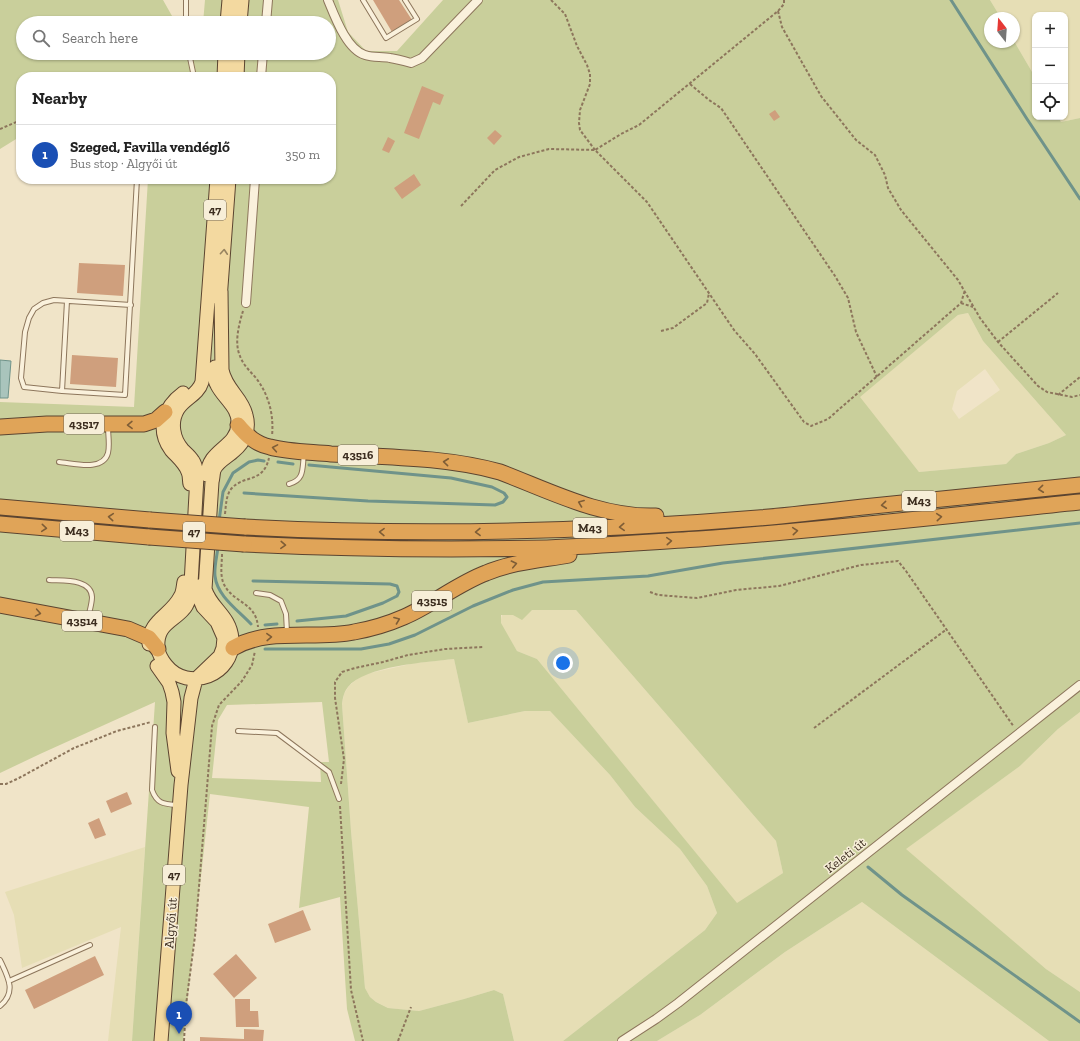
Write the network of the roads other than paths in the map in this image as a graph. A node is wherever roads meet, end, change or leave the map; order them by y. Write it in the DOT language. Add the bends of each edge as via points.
graph roads {
  1 [pos="186,0"];
  2 [pos="229,0"];
  3 [pos="242,0"];
  4 [pos="268,0"];
  5 [pos="328,0"];
  6 [pos="363,0"];
  7 [pos="405,0"];
  8 [pos="478,0"];
  9 [pos="186,16"];
  10 [pos="228,16"];
  11 [pos="241,16"];
  12 [pos="267,16"];
  13 [pos="190,60"];
  14 [pos="225,60"];
  15 [pos="238,60"];
  16 [pos="262,60"];
  17 [pos="193,72"];
  18 [pos="224,72"];
  19 [pos="237,72"];
  20 [pos="261,72"];
  21 [pos="137,184"];
  22 [pos="217,184"];
  23 [pos="228,184"];
  24 [pos="255,184"];
  25 [pos="215,291"];
  26 [pos="67,301"];
  27 [pos="246,303"];
  28 [pos="131,305"];
  29 [pos="195,389"];
  30 [pos="225,389"];
  31 [pos="62,391"];
  32 [pos="165,412"];
  33 [pos="108,425"];
  34 [pos="0,427"];
  35 [pos="242,430"];
  36 [pos="304,452"];
  37 [pos="59,462"];
  38 [pos="289,484"];
  39 [pos="1080,485"];
  40 [pos="1080,502"];
  41 [pos="0,507"];
  42 [pos="758,518"];
  43 [pos="0,524"];
  44 [pos="630,543"];
  45 [pos="48,580"];
  46 [pos="256,593"];
  47 [pos="0,605"];
  48 [pos="87,622"];
  49 [pos="287,636"];
  50 [pos="153,644"];
  51 [pos="233,648"];
  52 [pos="176,675"];
  53 [pos="200,678"];
  54 [pos="1080,685"];
  55 [pos="156,727"];
  56 [pos="238,731"];
  57 [pos="181,784"];
  58 [pos="339,799"];
  59 [pos="179,805"];
  60 [pos="90,945"];
  61 [pos="0,960"];
  62 [pos="9,981"];
  63 [pos="0,1006"];
  64 [pos="162,1041"];
  65 [pos="622,1041"];
  1 -- 9 [label="lane"];
  2 -- 10 [label="main road"];
  3 -- 11 [label="main road"];
  4 -- 12 [label="street"];
  5 -- 8 [label="street" via="348,40 359,53 411,63 422,58"];
  6 -- 7 [label="lane" via="386,38 417,19"];
  13 -- 17 [label="lane"];
  14 -- 18 [label="main road"];
  15 -- 19 [label="main road"];
  16 -- 20 [label="street"];
  21 -- 28 [label="lane"];
  22 -- 25 [label="main road, 47"];
  25 -- 23 [label="main road, 47, one-way"];
  24 -- 27 [label="street"];
  25 -- 29 [label="main road, 47" via="202,382"];
  25 -- 30 [label="main road, 47"];
  26 -- 28 [label="lane"];
  26 -- 31 [label="lane"];
  26 -- 31 [label="lane" via="54,300 43,303 31,314 25,332 21,378 24,387"];
  28 -- 31 [label="lane" via="125,395"];
  29 -- 30 [label="main road"];
  29 -- 32 [label="main road" via="175,399"];
  29 -- 50 [label="main road, 47" via="178,409 173,427 179,446 194,462 198,476 191,584 188,601 183,610 166,624"];
  30 -- 35 [label="main road, 47" via="240,400 245,410 248,423"];
  32 -- 33 [label="highway, 43517, one-way" via="156,420 144,424"];
  32 -- 50 [label="main road, 47" via="163,427 167,442 188,472 190,484 181,596 153,626"];
  33 -- 34 [label="highway, 43517" via="47,424"];
  33 -- 37 [label="lane" via="109,450 102,462 91,465"];
  36 -- 35 [label="highway, 43516, one-way" via="271,448 256,442"];
  35 -- 51 [label="main road, 47" via="234,451 214,470 205,589 225,617 231,630"];
  35 -- 53 [label="main road, 47" via="237,431 229,443 213,456 207,471 198,593 203,607 217,622 224,638 220,656"];
  36 -- 38 [label="lane" via="302,474 297,481"];
  42 -- 36 [label="highway, 43516, one-way" via="716,514 643,516 613,512 484,467"];
  39 -- 42 [label="highway, M43, one-way"];
  44 -- 40 [label="highway, M43, one-way" via="764,534"];
  42 -- 41 [label="highway, M43, one-way, bridge" via="536,531 421,533 245,527"];
  43 -- 44 [label="highway, M43, one-way, bridge" via="244,544 333,548 549,548"];
  49 -- 44 [label="highway, 43515, one-way" via="353,632 382,625 404,617 486,573 506,566"];
  45 -- 48 [label="lane" via="81,584 88,588 92,598"];
  46 -- 49 [label="lane" via="270,595 281,601 286,614"];
  47 -- 48 [label="highway, 43514, one-way"];
  48 -- 50 [label="highway, 43514" via="128,629"];
  51 -- 49 [label="highway, 43515, one-way" via="242,642 258,638"];
  50 -- 52 [label="main road, 47" via="160,657"];
  50 -- 57 [label="main road, 47" via="149,648 153,660 169,683 172,692 172,733"];
  51 -- 53 [label="main road" via="219,671"];
  52 -- 53 [label="main road"];
  52 -- 57 [label="main road, 47" via="181,696"];
  53 -- 57 [label="main road, 47" via="194,733"];
  54 -- 65 [label="street, Keleti út" via="678,1003"];
  55 -- 59 [label="lane" via="152,790 159,802"];
  56 -- 58 [label="lane" via="277,733 329,772"];
  57 -- 59 [label="main road, Algyői út / 47"];
  59 -- 64 [label="main road, Algyői út / 47"];
  60 -- 62 [label="lane"];
  61 -- 62 [label="lane"];
  62 -- 63 [label="lane" via="8,998"];
}
